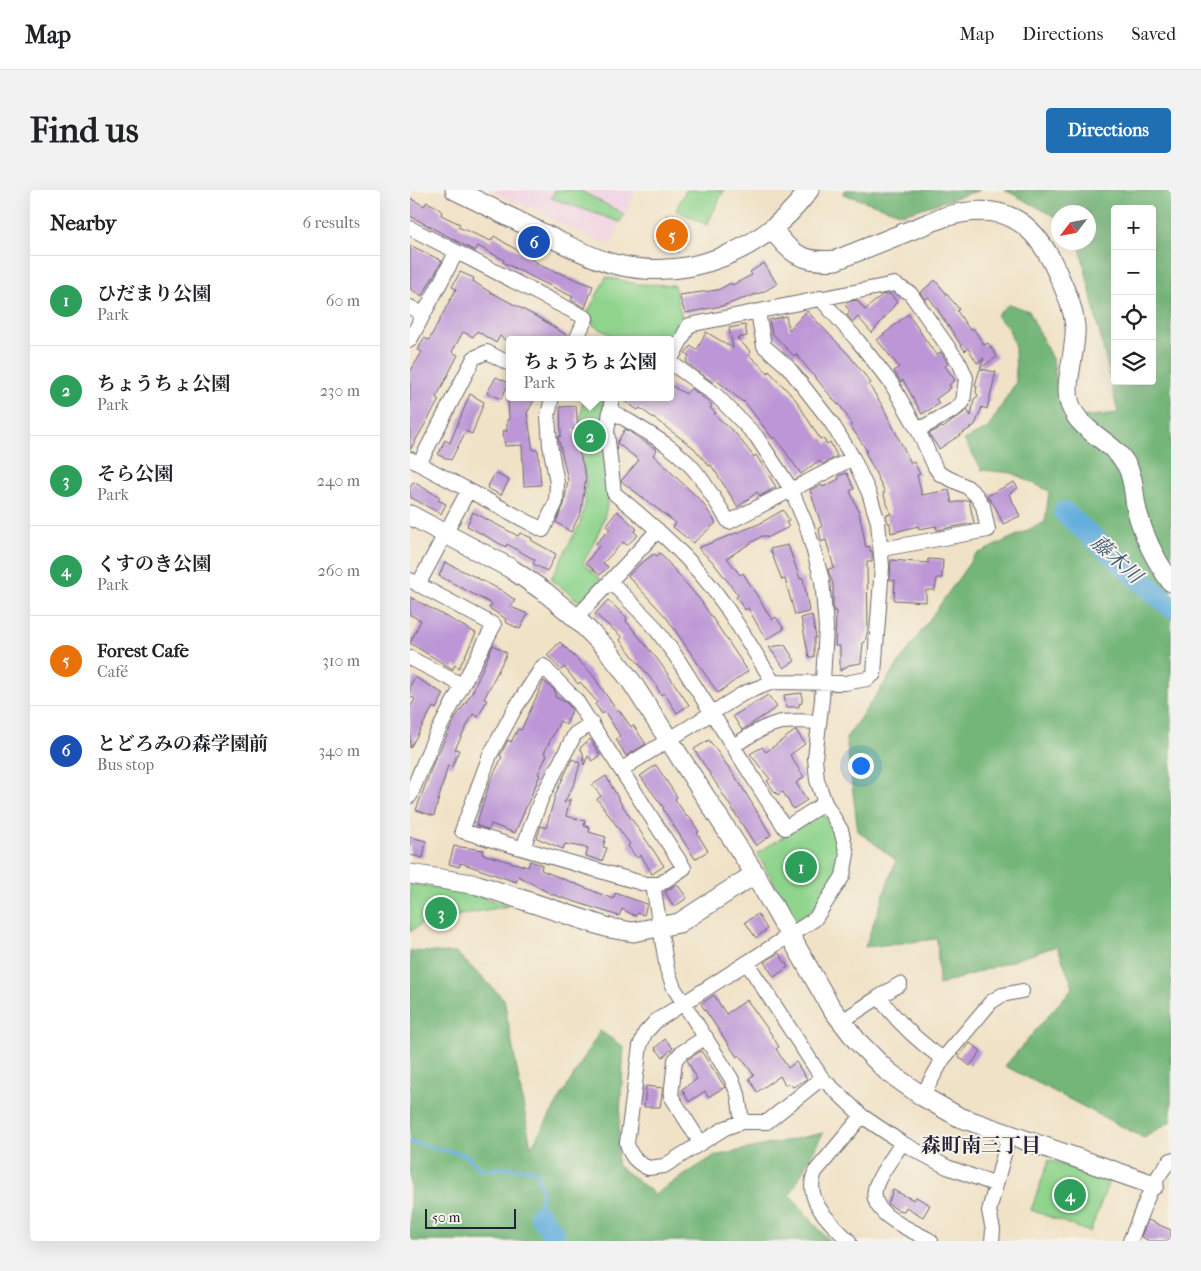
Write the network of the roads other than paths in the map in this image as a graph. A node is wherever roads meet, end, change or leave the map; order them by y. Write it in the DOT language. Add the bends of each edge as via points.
graph roads {
  1 [pos="455,190"];
  2 [pos="809,190"];
  3 [pos="410,228"];
  4 [pos="773,229"];
  5 [pos="456,253"];
  6 [pos="820,298"];
  7 [pos="410,307"];
  8 [pos="758,312"];
  9 [pos="423,314"];
  10 [pos="578,336"];
  11 [pos="410,340"];
  12 [pos="674,353"];
  13 [pos="506,362"];
  14 [pos="674,364"];
  15 [pos="551,401"];
  16 [pos="611,404"];
  17 [pos="918,430"];
  18 [pos="853,458"];
  19 [pos="415,462"];
  20 [pos="791,489"];
  21 [pos="468,491"];
  22 [pos="410,515"];
  23 [pos="658,530"];
  24 [pos="445,534"];
  25 [pos="882,549"];
  26 [pos="414,582"];
  27 [pos="611,582"];
  28 [pos="1171,582"];
  29 [pos="576,618"];
  30 [pos="410,658"];
  31 [pos="773,682"];
  32 [pos="823,682"];
  33 [pos="462,685"];
  34 [pos="712,713"];
  35 [pos="818,722"];
  36 [pos="592,723"];
  37 [pos="669,739"];
  38 [pos="733,746"];
  39 [pos="622,769"];
  40 [pos="410,796"];
  41 [pos="825,803"];
  42 [pos="523,848"];
  43 [pos="410,874"];
  44 [pos="755,874"];
  45 [pos="653,885"];
  46 [pos="661,928"];
  47 [pos="790,936"];
  48 [pos="747,962"];
  49 [pos="900,984"];
  50 [pos="1022,991"];
  51 [pos="879,997"];
  52 [pos="684,1003"];
  53 [pos="842,1021"];
  54 [pos="706,1037"];
  55 [pos="943,1059"];
  56 [pos="822,1078"];
  57 [pos="922,1096"];
  58 [pos="862,1116"];
  59 [pos="742,1122"];
  60 [pos="1009,1135"];
  61 [pos="700,1142"];
  62 [pos="902,1144"];
  63 [pos="1171,1160"];
  64 [pos="994,1184"];
  65 [pos="1154,1185"];
  66 [pos="848,1241"];
  67 [pos="931,1241"];
  68 [pos="992,1241"];
  69 [pos="1130,1241"];
  1 -- 4 [label="street" via="584,253 631,267 680,268 711,262 747,246"];
  2 -- 4 [label="street"];
  3 -- 5 [label="street"];
  4 -- 28 [label="street" via="785,246 817,262 836,260 962,212 1002,212 1020,220 1048,251 1071,302 1076,349 1069,402 1085,428 1114,448 1129,470 1142,528 1158,564"];
  5 -- 9 [label="street"];
  5 -- 10 [label="street" via="586,318"];
  6 -- 8 [label="street"];
  6 -- 17 [label="street" via="891,384"];
  6 -- 17 [label="street" via="886,284 894,284 910,293 960,364 966,378 963,402"];
  7 -- 9 [label="street"];
  8 -- 12 [label="street" via="689,325"];
  8 -- 18 [label="street" via="764,346 788,367 810,394"];
  9 -- 11 [label="street"];
  13 -- 19 [label="street" via="487,352 474,358"];
  14 -- 20 [label="street" via="717,396 750,429"];
  15 -- 21 [label="street" via="548,416 557,483 556,502 543,530"];
  16 -- 20 [label="street" via="681,457 699,476 729,522"];
  16 -- 23 [label="street" via="607,432 614,493"];
  17 -- 25 [label="street" via="940,474 976,495 983,506 988,530"];
  18 -- 20 [label="street"];
  18 -- 25 [label="street" via="876,515"];
  19 -- 21 [label="street"];
  20 -- 32 [label="street" via="808,527 822,580 826,627"];
  21 -- 24 [label="street"];
  22 -- 24 [label="street"];
  23 -- 27 [label="street"];
  23 -- 31 [label="street" via="695,567 724,603"];
  24 -- 26 [label="street"];
  24 -- 29 [label="street" via="510,568"];
  25 -- 32 [label="street" via="874,674 867,679 844,683"];
  26 -- 33 [label="street" via="494,625"];
  27 -- 29 [label="street"];
  27 -- 34 [label="street" via="654,625"];
  29 -- 37 [label="street" via="606,648"];
  30 -- 33 [label="street"];
  31 -- 32 [label="street"];
  31 -- 34 [label="street" via="744,693"];
  32 -- 35 [label="street"];
  33 -- 40 [label="street" via="433,741"];
  34 -- 37 [label="street"];
  34 -- 38 [label="street"];
  35 -- 38 [label="street" via="778,722"];
  35 -- 41 [label="street" via="815,765"];
  36 -- 39 [label="street"];
  36 -- 42 [label="street" via="575,734 541,799"];
  36 -- 42 [label="street" via="576,700 543,666 490,754 462,830"];
  37 -- 39 [label="street"];
  37 -- 44 [label="street"];
  38 -- 41 [label="street" via="785,828"];
  39 -- 45 [label="street" via="684,868"];
  41 -- 47 [label="street" via="846,842 846,866 815,919"];
  42 -- 45 [label="street"];
  43 -- 46 [label="street" via="478,885 609,928 633,932"];
  44 -- 46 [label="street" via="679,923"];
  44 -- 47 [label="street"];
  45 -- 46 [label="street"];
  46 -- 52 [label="street" via="667,970"];
  47 -- 48 [label="street"];
  47 -- 53 [label="street"];
  48 -- 52 [label="street"];
  48 -- 56 [label="street"];
  49 -- 51 [label="street"];
  50 -- 55 [label="street" via="1002,995 990,1002"];
  51 -- 53 [label="street"];
  51 -- 55 [label="street" via="918,1042"];
  52 -- 54 [label="street"];
  52 -- 61 [label="street" via="656,1021 645,1033 640,1046 627,1143 635,1160 648,1168 664,1166"];
  53 -- 57 [label="street" via="887,1071"];
  54 -- 59 [label="street" via="738,1094"];
  54 -- 61 [label="street" via="680,1053 675,1060 671,1096"];
  55 -- 57 [label="street"];
  56 -- 58 [label="street"];
  56 -- 59 [label="street" via="766,1122"];
  57 -- 60 [label="street" via="959,1117"];
  58 -- 62 [label="street"];
  58 -- 66 [label="street" via="811,1181 814,1201"];
  59 -- 61 [label="street"];
  60 -- 64 [label="street"];
  60 -- 65 [label="street"];
  62 -- 64 [label="street" via="947,1167"];
  62 -- 67 [label="street" via="877,1183 874,1195 877,1206 883,1214"];
  63 -- 65 [label="street"];
  64 -- 68 [label="street" via="989,1211"];
  65 -- 69 [label="street"];
}
